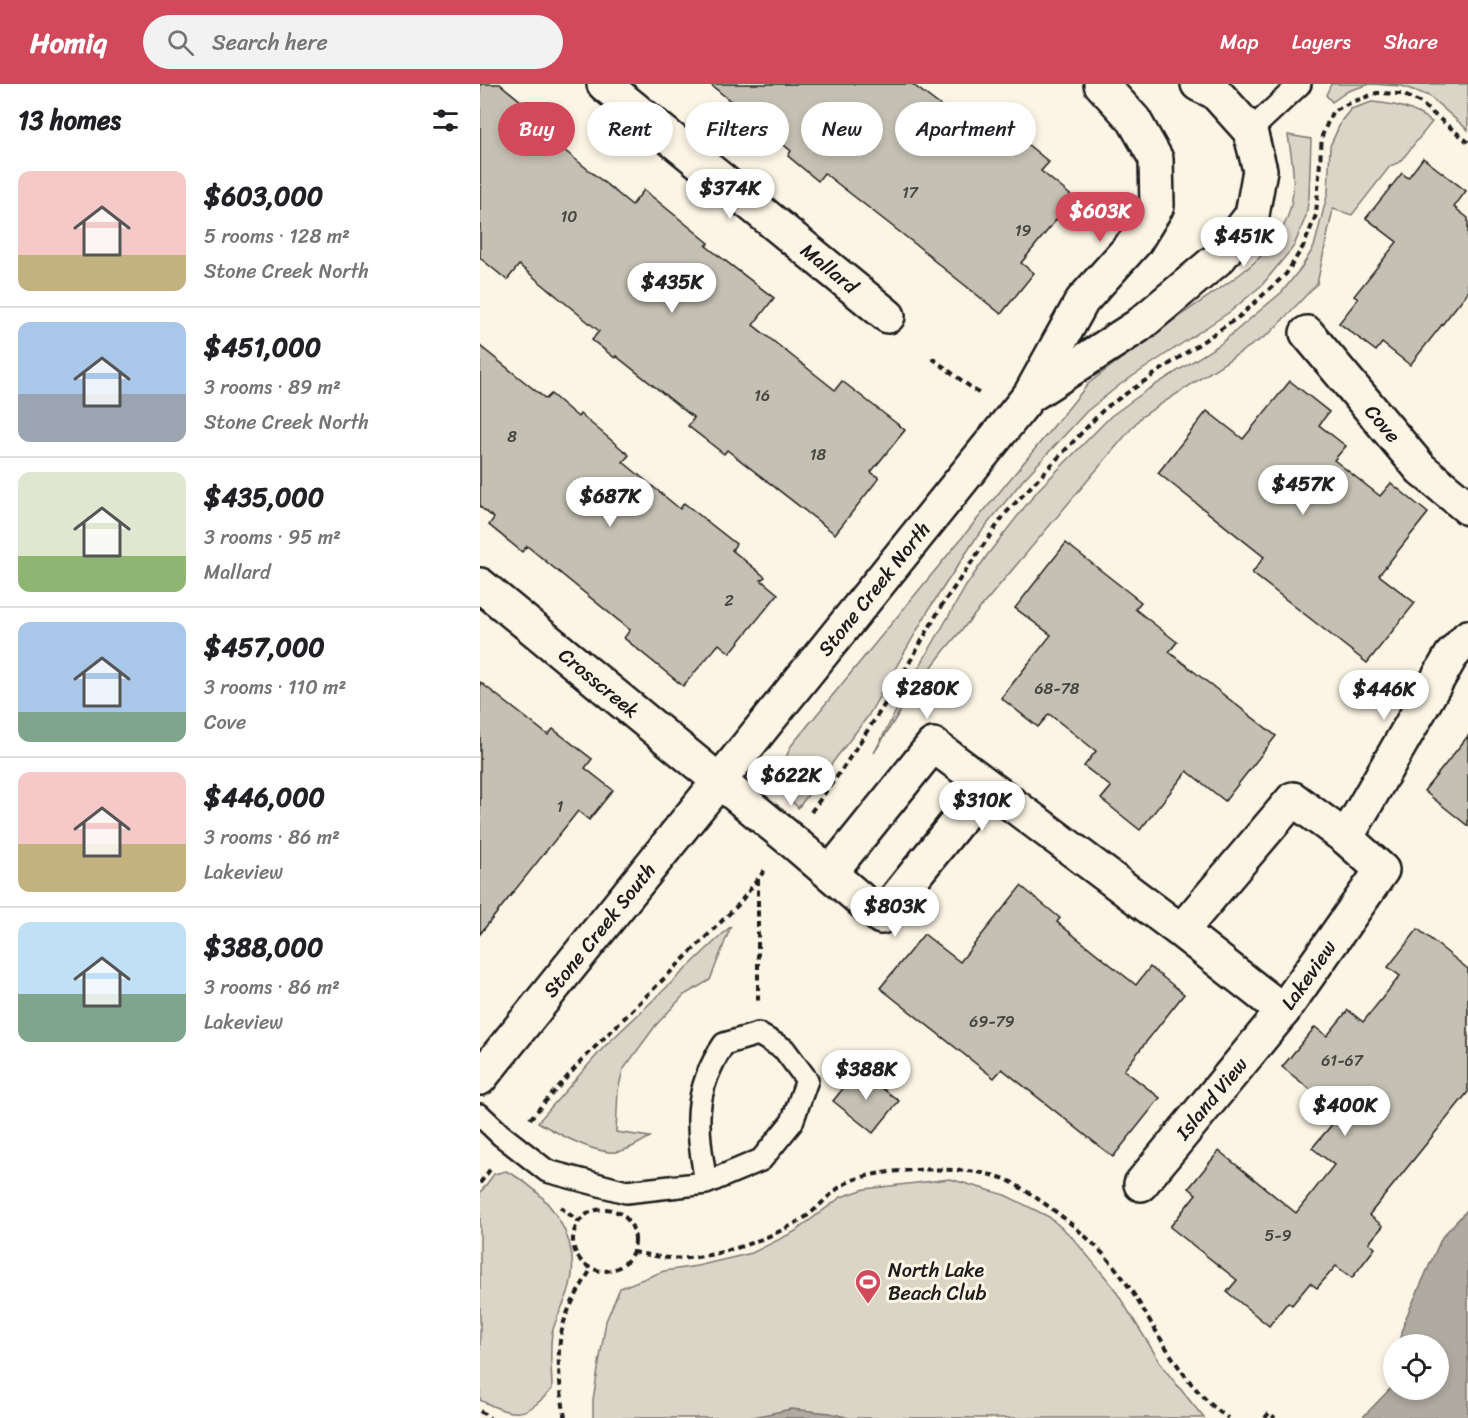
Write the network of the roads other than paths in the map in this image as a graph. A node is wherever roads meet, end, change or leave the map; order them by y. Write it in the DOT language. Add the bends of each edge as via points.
graph roads {
  1 [pos="604,84"];
  2 [pos="1101,84"];
  3 [pos="1198,84"];
  4 [pos="1300,84"];
  5 [pos="1250,131"];
  6 [pos="888,315"];
  7 [pos="1307,333"];
  8 [pos="1030,395"];
  9 [pos="1468,508"];
  10 [pos="480,585"];
  11 [pos="1468,637"];
  12 [pos="719,782"];
  13 [pos="986,786"];
  14 [pos="1346,838"];
  15 [pos="830,873"];
  16 [pos="1181,931"];
  17 [pos="1283,1011"];
  18 [pos="480,1078"];
  19 [pos="480,1115"];
  20 [pos="706,1182"];
  21 [pos="1141,1184"];
  1 -- 6 [label="street, Mallard"];
  2 -- 8 [label="street, Stone Creek North" via="1134,120 1156,159 1157,206 1135,242 1082,302"];
  3 -- 5 [label="street, Stone Creek North" via="1215,92"];
  4 -- 5 [label="lane"];
  5 -- 8 [label="street, Stone Creek North" via="1260,170 1252,215 1220,257 1138,326"];
  7 -- 9 [label="street, Cove" via="1421,469"];
  8 -- 12 [label="street, Stone Creek North"];
  10 -- 12 [label="street, Crosscreek"];
  11 -- 14 [label="street" via="1451,656"];
  12 -- 15 [label="street"];
  12 -- 18 [label="street, Stone Creek South"];
  13 -- 15 [label="street, Lakeview" via="933,745"];
  13 -- 15 [label="street" via="881,917"];
  13 -- 16 [label="street, Lakeview"];
  14 -- 16 [label="street, Lakeview" via="1293,799"];
  14 -- 17 [label="street, Lakeview" via="1382,870"];
  16 -- 17 [label="street, Lakeview"];
  17 -- 21 [label="street, Island View"];
  19 -- 20 [label="lane" via="547,1171 626,1192"];
  20 -- 20 [label="lane" via="761,1160 792,1122 807,1080 784,1049 758,1034 724,1044 711,1064 698,1114"];
}
